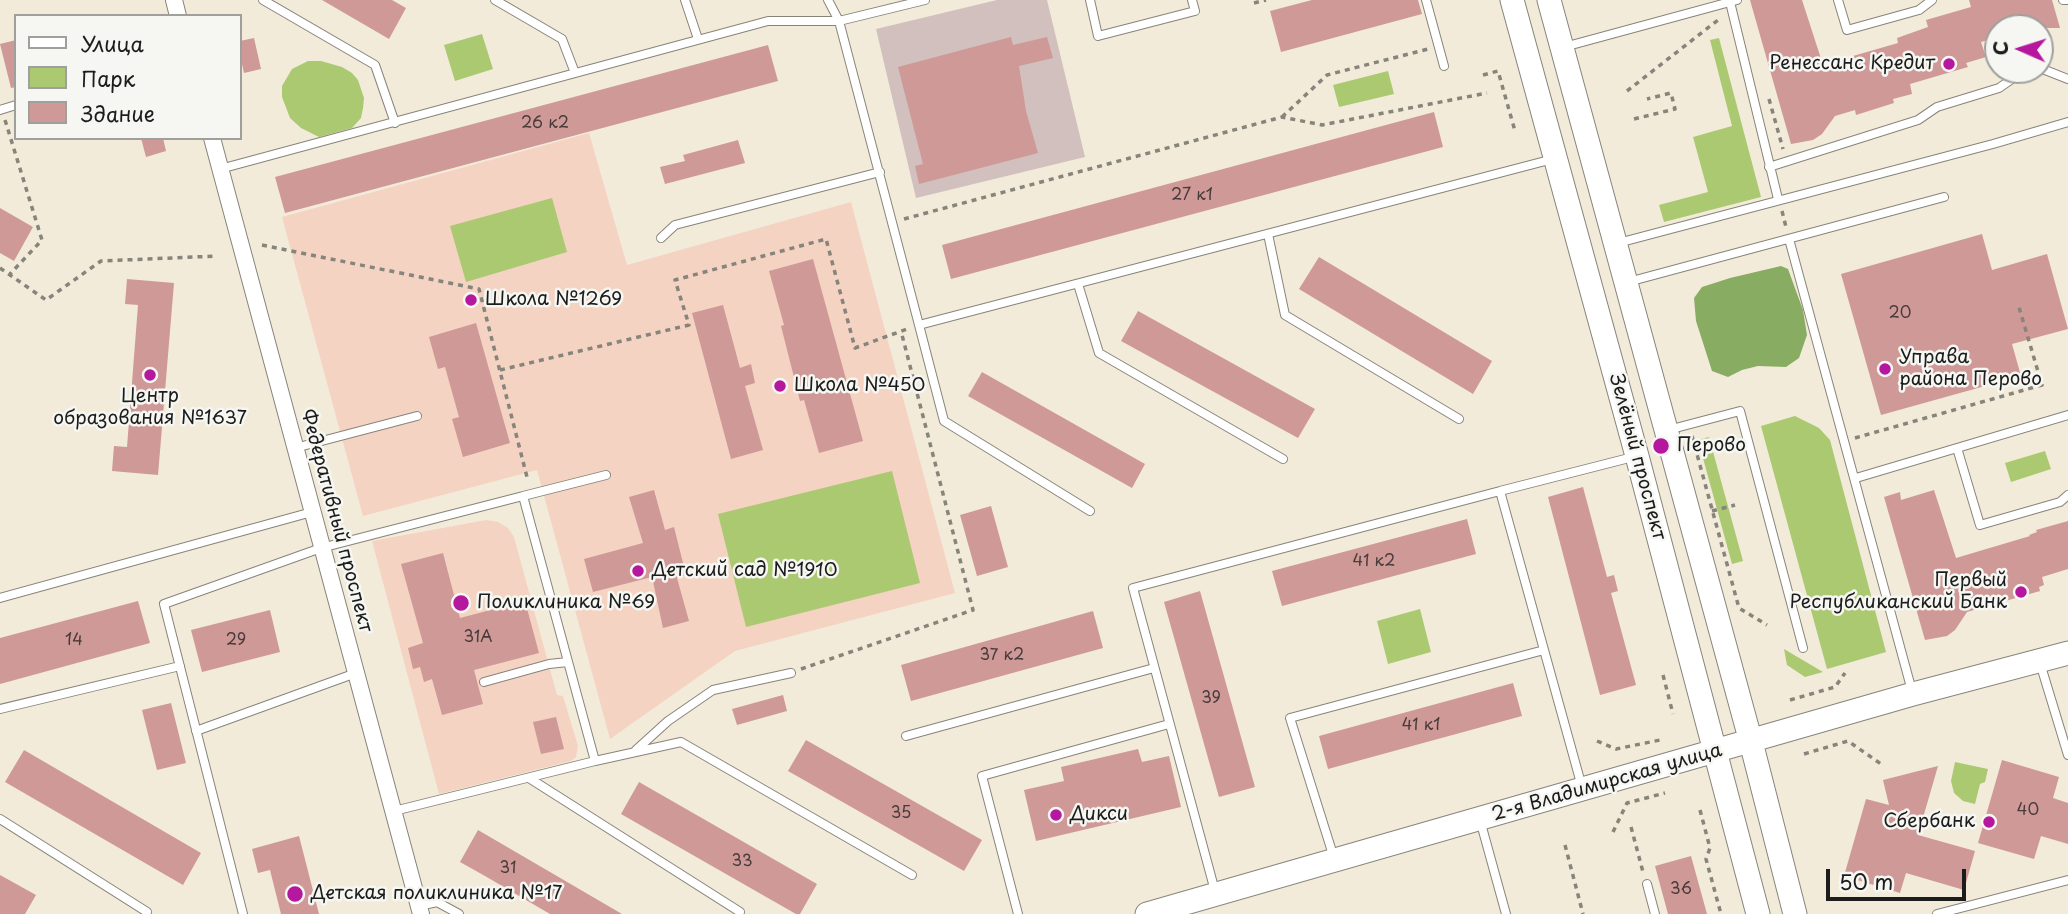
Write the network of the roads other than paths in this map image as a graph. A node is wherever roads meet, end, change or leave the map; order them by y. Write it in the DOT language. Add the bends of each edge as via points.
graph roads {
  1 [pos="263,0"];
  2 [pos="495,0"];
  3 [pos="685,0"];
  4 [pos="828,0"];
  5 [pos="925,0"];
  6 [pos="1090,0"];
  7 [pos="1192,0"];
  8 [pos="1426,0"];
  9 [pos="1512,0"];
  10 [pos="1549,0"];
  11 [pos="1838,0"];
  12 [pos="1932,0"];
  13 [pos="1733,1"];
  14 [pos="839,21"];
  15 [pos="698,39"];
  16 [pos="1562,47"];
  17 [pos="1444,66"];
  18 [pos="575,73"];
  19 [pos="2005,84"];
  20 [pos="395,122"];
  21 [pos="2068,122"];
  22 [pos="213,140"];
  23 [pos="1556,158"];
  24 [pos="1769,167"];
  25 [pos="220,169"];
  26 [pos="880,172"];
  27 [pos="1944,197"];
  28 [pos="1779,199"];
  29 [pos="1268,234"];
  30 [pos="661,238"];
  31 [pos="1790,239"];
  32 [pos="1614,244"];
  33 [pos="1625,283"];
  34 [pos="1078,284"];
  35 [pos="919,325"];
  36 [pos="2068,415"];
  37 [pos="417,416"];
  38 [pos="1459,419"];
  39 [pos="1665,431"];
  40 [pos="295,448"];
  41 [pos="1957,448"];
  42 [pos="1637,456"];
  43 [pos="1283,459"];
  44 [pos="606,475"];
  45 [pos="1856,478"];
  46 [pos="1500,491"];
  47 [pos="527,495"];
  48 [pos="2068,495"];
  49 [pos="1090,511"];
  50 [pos="312,512"];
  51 [pos="321,548"];
  52 [pos="0,598"];
  53 [pos="1803,648"];
  54 [pos="1544,650"];
  55 [pos="2068,653"];
  56 [pos="2039,660"];
  57 [pos="568,662"];
  58 [pos="180,666"];
  59 [pos="1154,668"];
  60 [pos="356,673"];
  61 [pos="791,673"];
  62 [pos="484,682"];
  63 [pos="1913,694"];
  64 [pos="0,709"];
  65 [pos="1170,724"];
  66 [pos="196,731"];
  67 [pos="906,736"];
  68 [pos="1751,742"];
  69 [pos="634,752"];
  70 [pos="1715,752"];
  71 [pos="2068,755"];
  72 [pos="595,761"];
  73 [pos="529,778"];
  74 [pos="1583,790"];
  75 [pos="394,811"];
  76 [pos="0,819"];
  77 [pos="1480,820"];
  78 [pos="1335,861"];
  79 [pos="912,875"];
  80 [pos="2068,880"];
  81 [pos="1647,884"];
  82 [pos="1216,895"];
  83 [pos="420,910"];
  84 [pos="147,912"];
  85 [pos="740,912"];
  86 [pos="243,914"];
  87 [pos="459,914"];
  88 [pos="1018,914"];
  89 [pos="1147,914"];
  90 [pos="1506,914"];
  91 [pos="1655,914"];
  92 [pos="1758,914"];
  93 [pos="1795,914"];
  94 [pos="1937,914"];
  1 -- 20 [label="lane" via="375,65"];
  2 -- 18 [label="lane" via="562,39"];
  3 -- 15 [label="lane"];
  4 -- 14 [label="lane"];
  5 -- 14 [label="lane"];
  6 -- 7 [label="lane" via="1098,36 1195,11"];
  8 -- 17 [label="lane"];
  9 -- 23 [label="main road, Зелёный проспект"];
  10 -- 16 [label="main road, Зелёный проспект"];
  11 -- 12 [label="lane" via="1847,30 1919,10"];
  13 -- 16 [label="lane"];
  13 -- 24 [label="lane"];
  14 -- 15 [label="lane" via="768,21"];
  14 -- 26 [label="lane"];
  15 -- 18 [label="lane"];
  16 -- 32 [label="main road, Зелёный проспект"];
  18 -- 20 [label="lane"];
  19 -- 24 [label="lane" via="1937,107 1918,120"];
  20 -- 25 [label="lane"];
  21 -- 28 [label="lane"];
  22 -- 25 [label="street, Федеративный проспект"];
  23 -- 29 [label="lane"];
  23 -- 42 [label="main road, Зелёный проспект"];
  24 -- 28 [label="lane"];
  25 -- 40 [label="street, Федеративный проспект"];
  26 -- 30 [label="lane" via="675,225"];
  26 -- 35 [label="lane"];
  27 -- 31 [label="lane"];
  28 -- 32 [label="lane"];
  29 -- 34 [label="lane"];
  29 -- 38 [label="lane" via="1285,314"];
  31 -- 33 [label="lane"];
  31 -- 45 [label="lane"];
  32 -- 33 [label="main road, Зелёный проспект"];
  33 -- 39 [label="main road, Зелёный проспект"];
  34 -- 35 [label="lane"];
  34 -- 43 [label="lane" via="1099,353"];
  35 -- 49 [label="lane" via="944,421"];
  36 -- 41 [label="lane"];
  37 -- 40 [label="lane"];
  39 -- 53 [label="lane" via="1740,411"];
  39 -- 68 [label="main road, Зелёный проспект"];
  40 -- 50 [label="street, Федеративный проспект"];
  41 -- 45 [label="lane"];
  41 -- 48 [label="lane" via="1980,525 2060,502"];
  42 -- 46 [label="lane"];
  42 -- 70 [label="main road, Зелёный проспект"];
  44 -- 47 [label="lane"];
  45 -- 63 [label="lane"];
  46 -- 54 [label="lane"];
  46 -- 59 [label="lane" via="1133,588"];
  47 -- 51 [label="lane"];
  47 -- 57 [label="lane"];
  50 -- 51 [label="street, Федеративный проспект"];
  50 -- 52 [label="lane"];
  51 -- 58 [label="lane" via="164,604"];
  51 -- 60 [label="street, Федеративный проспект"];
  54 -- 74 [label="lane"];
  54 -- 78 [label="lane" via="1290,718"];
  55 -- 56 [label="main road, 2-я Владимирская улица"];
  56 -- 63 [label="main road, 2-я Владимирская улица"];
  56 -- 71 [label="lane"];
  57 -- 62 [label="lane"];
  57 -- 72 [label="lane"];
  58 -- 64 [label="lane"];
  58 -- 66 [label="lane"];
  59 -- 65 [label="lane"];
  59 -- 67 [label="lane"];
  60 -- 66 [label="lane"];
  60 -- 75 [label="street, Федеративный проспект"];
  61 -- 69 [label="lane" via="713,690"];
  63 -- 68 [label="main road, 2-я Владимирская улица"];
  65 -- 82 [label="lane"];
  65 -- 88 [label="lane" via="982,776"];
  66 -- 86 [label="lane"];
  68 -- 70 [label="main road, 2-я Владимирская улица"];
  68 -- 93 [label="main road, Зелёный проспект"];
  69 -- 72 [label="lane"];
  69 -- 79 [label="lane" via="681,742"];
  70 -- 74 [label="main road, 2-я Владимирская улица"];
  70 -- 92 [label="main road, Зелёный проспект"];
  72 -- 73 [label="lane"];
  73 -- 75 [label="lane"];
  73 -- 85 [label="lane"];
  74 -- 77 [label="main road, 2-я Владимирская улица"];
  75 -- 83 [label="street, Федеративный проспект"];
  76 -- 84 [label="lane"];
  77 -- 78 [label="main road, 2-я Владимирская улица"];
  77 -- 90 [label="lane"];
  78 -- 82 [label="main road, 2-я Владимирская улица"];
  80 -- 94 [label="lane"];
  81 -- 91 [label="lane"];
  82 -- 89 [label="main road, 2-я Владимирская улица"];
  83 -- 87 [label="lane" via="438,902"];
}
